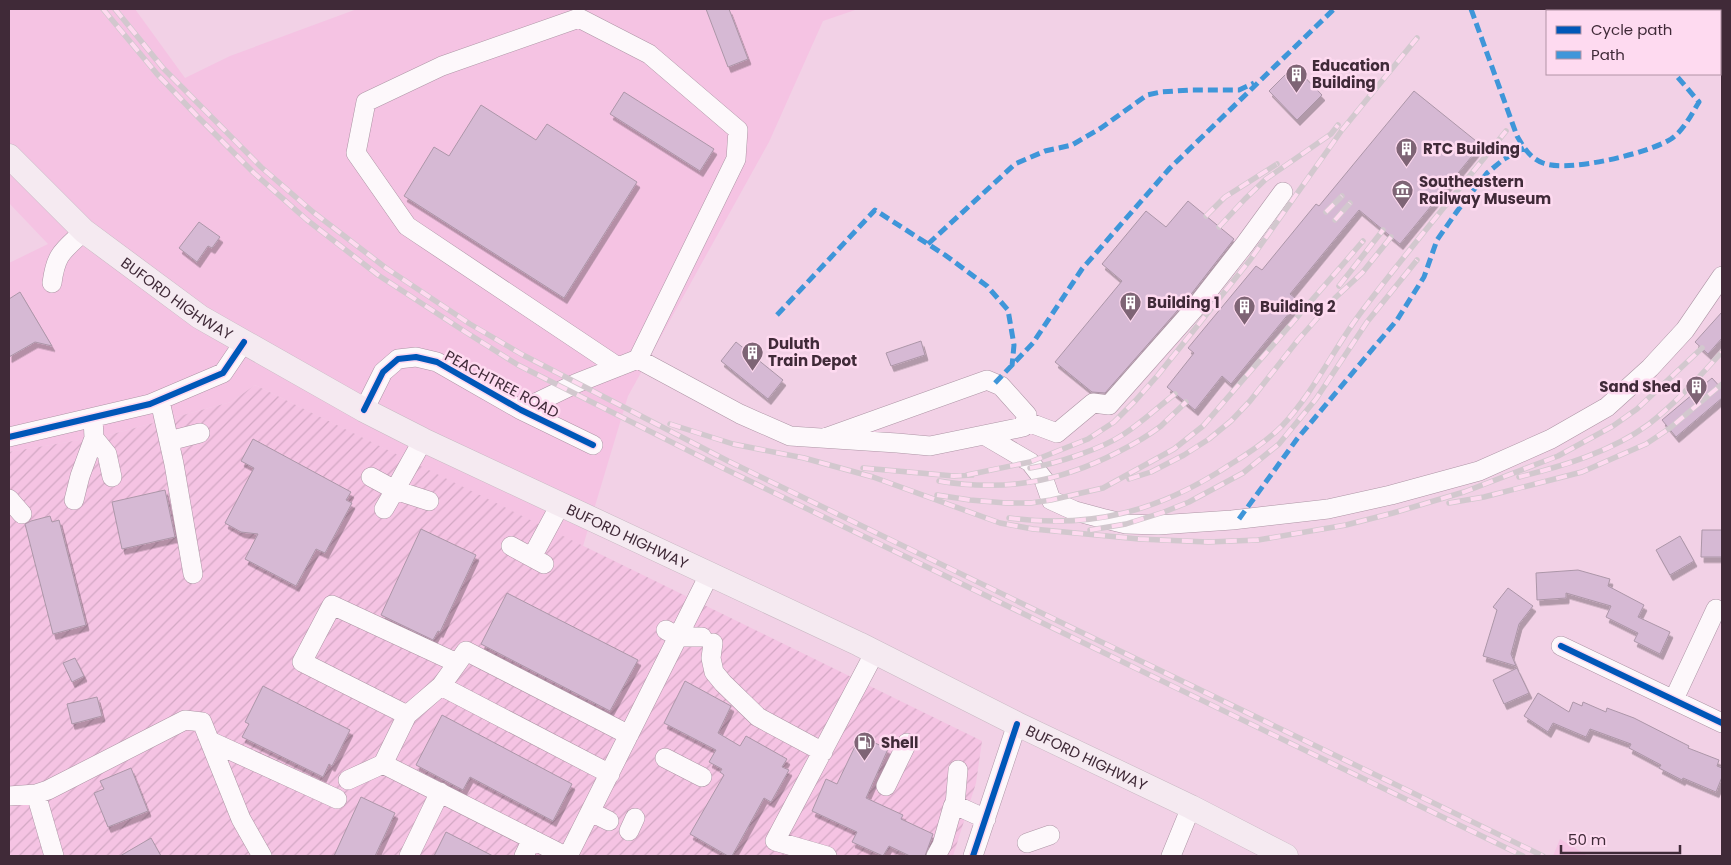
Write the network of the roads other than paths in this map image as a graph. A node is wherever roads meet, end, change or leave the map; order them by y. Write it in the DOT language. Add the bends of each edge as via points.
graph roads {
  1 [pos="9,156"];
  2 [pos="1283,192"];
  3 [pos="84,231"];
  4 [pos="1722,276"];
  5 [pos="52,283"];
  6 [pos="244,342"];
  7 [pos="638,359"];
  8 [pos="618,367"];
  9 [pos="160,401"];
  10 [pos="364,410"];
  11 [pos="521,410"];
  12 [pos="92,418"];
  13 [pos="1025,421"];
  14 [pos="200,433"];
  15 [pos="984,435"];
  16 [pos="9,437"];
  17 [pos="94,438"];
  18 [pos="824,438"];
  19 [pos="423,440"];
  20 [pos="169,441"];
  21 [pos="593,445"];
  22 [pos="371,476"];
  23 [pos="112,477"];
  24 [pos="395,490"];
  25 [pos="9,499"];
  26 [pos="74,500"];
  27 [pos="429,501"];
  28 [pos="560,505"];
  29 [pos="384,509"];
  30 [pos="22,514"];
  31 [pos="511,546"];
  32 [pos="710,573"];
  33 [pos="193,574"];
  34 [pos="1716,609"];
  35 [pos="672,633"];
  36 [pos="1561,646"];
  37 [pos="875,652"];
  38 [pos="457,664"];
  39 [pos="441,686"];
  40 [pos="1674,699"];
  41 [pos="407,715"];
  42 [pos="1722,723"];
  43 [pos="1017,724"];
  44 [pos="629,735"];
  45 [pos="210,741"];
  46 [pos="907,743"];
  47 [pos="823,752"];
  48 [pos="665,758"];
  49 [pos="383,764"];
  50 [pos="958,770"];
  51 [pos="610,774"];
  52 [pos="702,777"];
  53 [pos="348,780"];
  54 [pos="886,786"];
  55 [pos="440,792"];
  56 [pos="36,794"];
  57 [pos="9,796"];
  58 [pos="337,799"];
  59 [pos="1191,807"];
  60 [pos="949,808"];
  61 [pos="591,812"];
  62 [pos="986,819"];
  63 [pos="609,821"];
  64 [pos="1050,835"];
  65 [pos="1028,844"];
  66 [pos="528,848"];
  67 [pos="54,856"];
  68 [pos="262,856"];
  69 [pos="409,856"];
  70 [pos="567,856"];
  71 [pos="828,856"];
  72 [pos="936,856"];
  73 [pos="973,856"];
  74 [pos="1171,856"];
  75 [pos="1286,856"];
  1 -- 3 [label="main road, BUFORD HIGHWAY"];
  2 -- 13 [label="street" via="1194,309 1108,406 1093,404 1057,433"];
  3 -- 5 [label="street" via="59,255"];
  3 -- 6 [label="main road, BUFORD HIGHWAY" via="200,317"];
  4 -- 15 [label="street" via="1685,330 1607,407 1551,439 1479,471 1337,507 1232,520 1126,524 1076,511 1051,500 1044,480 1030,462"];
  6 -- 9 [label="street" via="223,373"];
  6 -- 10 [label="main road, BUFORD HIGHWAY"];
  7 -- 8 [label="street"];
  7 -- 8 [label="street" via="736,160 738,130 649,54 579,18 442,66 366,102 356,152 407,226"];
  7 -- 18 [label="street" via="740,414 790,436"];
  8 -- 11 [label="street"];
  9 -- 12 [label="street"];
  9 -- 20 [label="street"];
  10 -- 11 [label="street, PEACHTREE ROAD" via="384,372 398,359 416,357 437,362"];
  10 -- 19 [label="main road, BUFORD HIGHWAY"];
  11 -- 21 [label="street, PEACHTREE ROAD"];
  12 -- 16 [label="street"];
  12 -- 17 [label="street"];
  13 -- 15 [label="street" via="1023,428"];
  13 -- 18 [label="street" via="1027,415 1001,386 987,380"];
  14 -- 20 [label="street"];
  15 -- 18 [label="street" via="930,446"];
  17 -- 23 [label="street" via="107,454"];
  17 -- 26 [label="street"];
  19 -- 24 [label="street"];
  19 -- 28 [label="main road, BUFORD HIGHWAY"];
  20 -- 33 [label="street"];
  22 -- 24 [label="street"];
  24 -- 27 [label="street"];
  24 -- 29 [label="street"];
  25 -- 30 [label="street"];
  28 -- 31 [label="street" via="538,561"];
  28 -- 32 [label="main road, BUFORD HIGHWAY"];
  32 -- 35 [label="street"];
  32 -- 37 [label="main road, BUFORD HIGHWAY"];
  34 -- 40 [label="street"];
  35 -- 44 [label="street"];
  35 -- 47 [label="street" via="708,640 714,672 758,717"];
  36 -- 40 [label="street"];
  37 -- 43 [label="main road, BUFORD HIGHWAY"];
  37 -- 47 [label="street"];
  38 -- 39 [label="street"];
  38 -- 41 [label="street" via="332,605 302,662"];
  38 -- 44 [label="street" via="466,651"];
  39 -- 41 [label="street"];
  39 -- 51 [label="street"];
  40 -- 42 [label="street"];
  41 -- 49 [label="street"];
  43 -- 59 [label="main road, BUFORD HIGHWAY"];
  43 -- 62 [label="street"];
  44 -- 51 [label="street"];
  45 -- 56 [label="street" via="202,722 185,720"];
  45 -- 58 [label="street"];
  45 -- 68 [label="street" via="241,819"];
  46 -- 54 [label="street"];
  47 -- 71 [label="street" via="776,841"];
  48 -- 52 [label="street"];
  49 -- 53 [label="street"];
  49 -- 55 [label="street"];
  50 -- 60 [label="street"];
  51 -- 61 [label="street"];
  55 -- 66 [label="street"];
  55 -- 69 [label="street"];
  56 -- 57 [label="street"];
  56 -- 67 [label="street"];
  59 -- 74 [label="street"];
  59 -- 75 [label="main road, BUFORD HIGHWAY"];
  60 -- 62 [label="street"];
  60 -- 72 [label="street" via="942,845"];
  61 -- 63 [label="street"];
  61 -- 70 [label="street"];
  62 -- 73 [label="street"];
  64 -- 65 [label="street"];
  66 -- 70 [label="street"];
}
